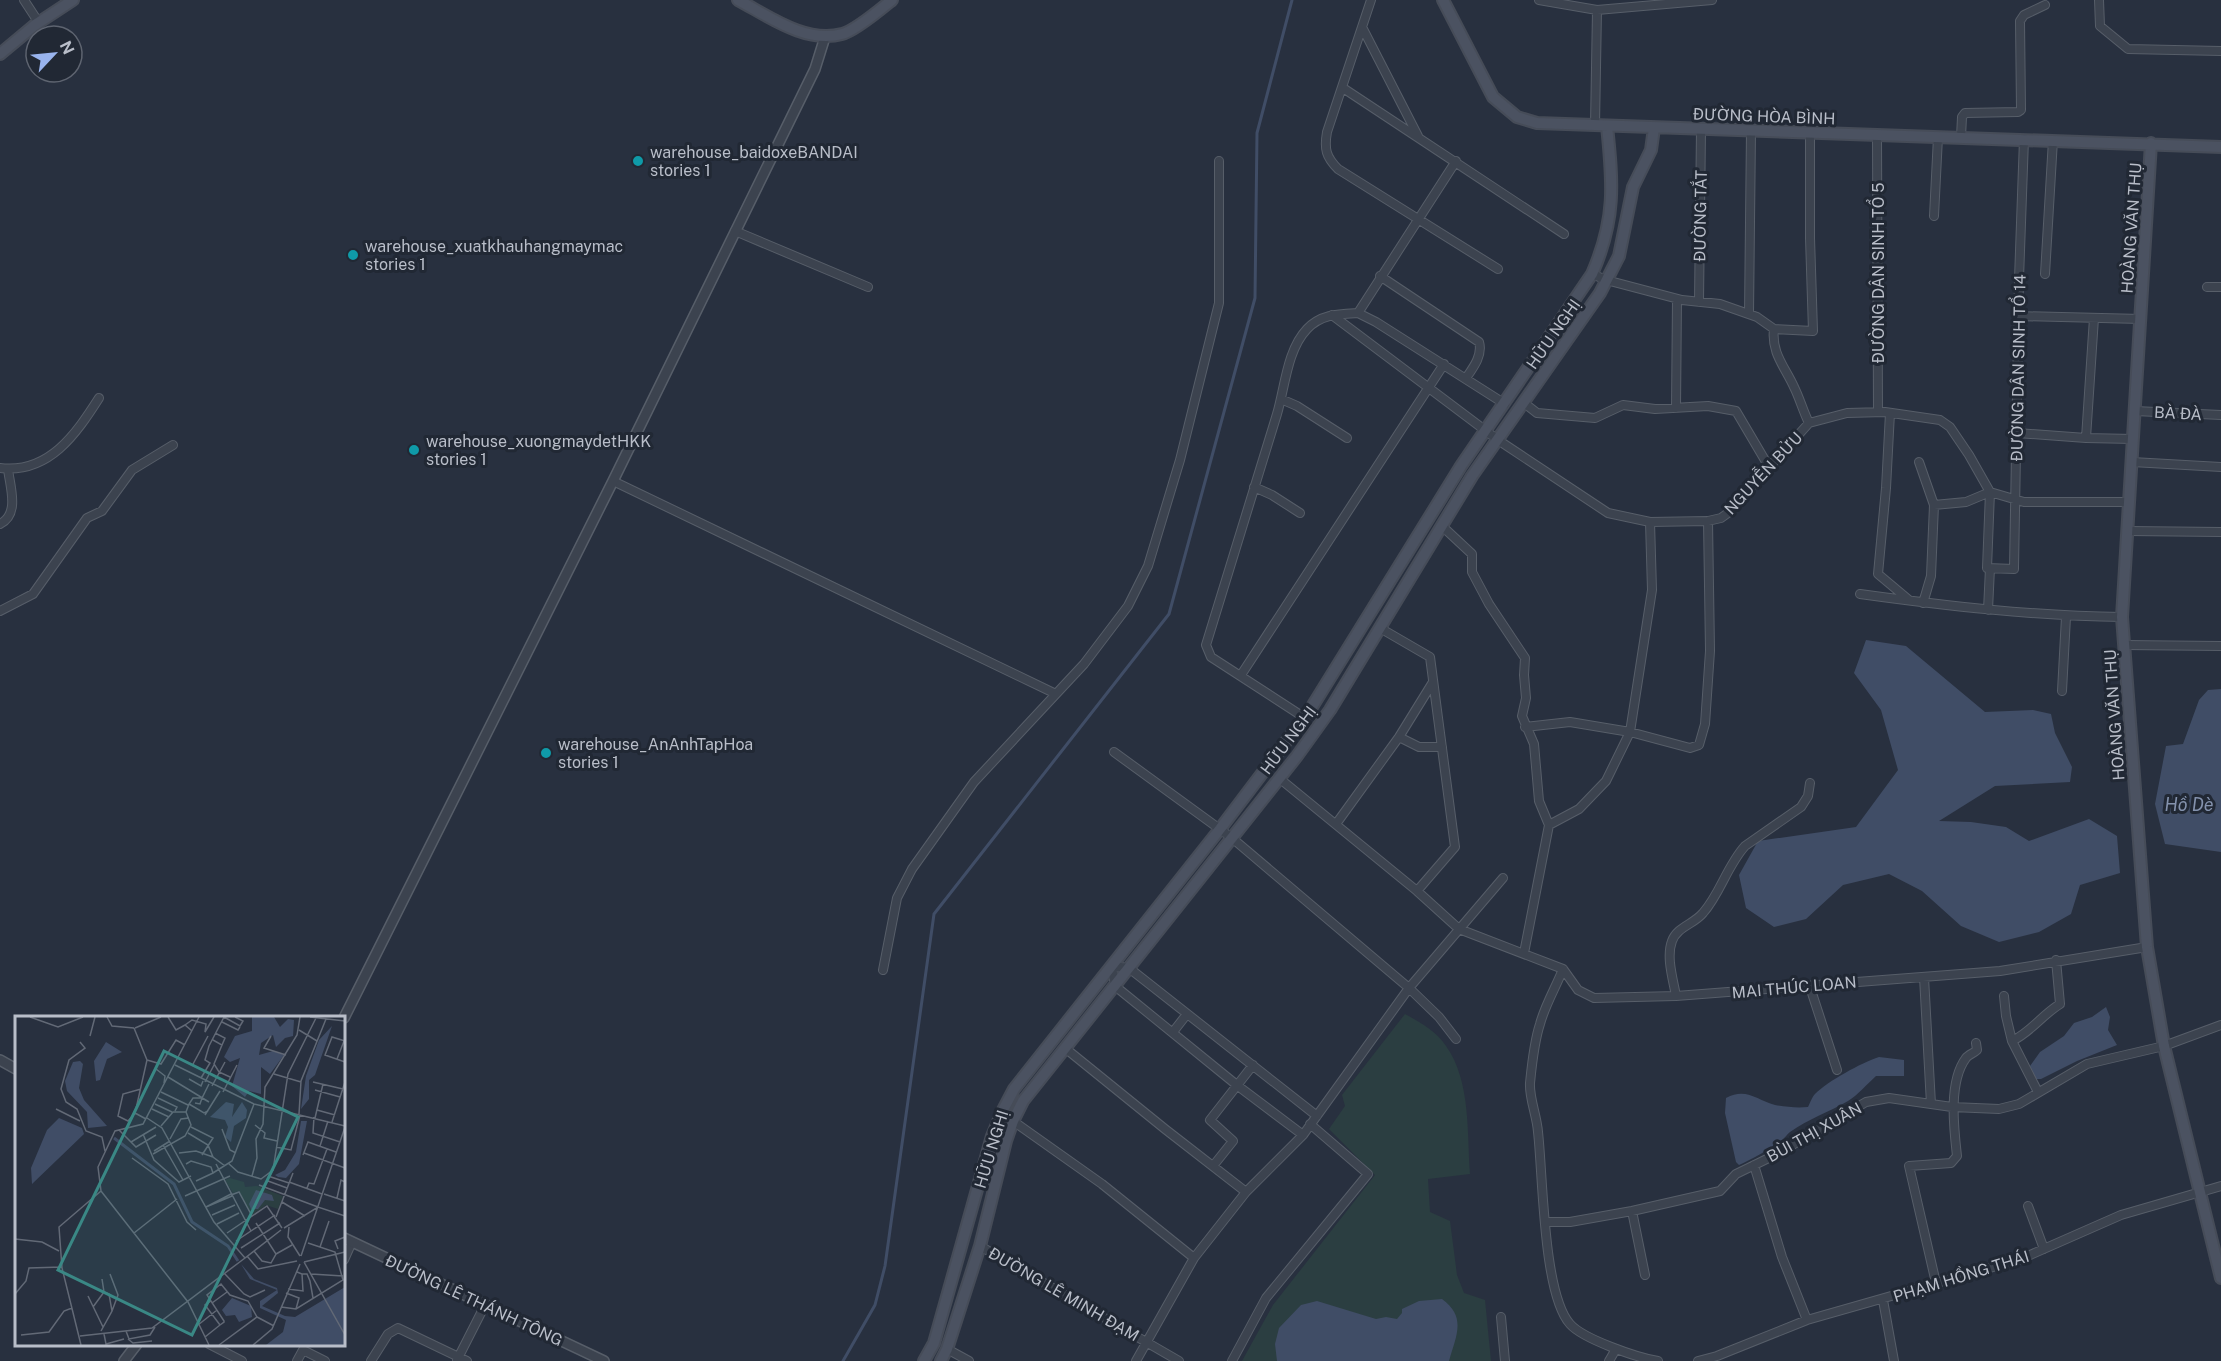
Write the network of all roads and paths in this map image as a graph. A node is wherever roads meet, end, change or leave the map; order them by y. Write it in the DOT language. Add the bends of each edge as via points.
graph roads {
  1 [pos="24,0"];
  2 [pos="73,0"];
  3 [pos="738,0"];
  4 [pos="892,0"];
  5 [pos="1371,0"];
  6 [pos="1443,0"];
  7 [pos="1539,0"];
  8 [pos="1712,0"];
  9 [pos="2099,0"];
  10 [pos="2045,4"];
  11 [pos="1597,10"];
  12 [pos="39,23"];
  13 [pos="1362,27"];
  14 [pos="825,37"];
  15 [pos="2221,51"];
  16 [pos="0,54"];
  17 [pos="1343,88"];
  18 [pos="1595,125"];
  19 [pos="1607,126"];
  20 [pos="1654,128"];
  21 [pos="1701,129"];
  22 [pos="1751,131"];
  23 [pos="1810,133"];
  24 [pos="1877,135"];
  25 [pos="1419,137"];
  26 [pos="1938,137"];
  27 [pos="1961,137"];
  28 [pos="2024,139"];
  29 [pos="2053,140"];
  30 [pos="2151,143"];
  31 [pos="2221,147"];
  32 [pos="1219,161"];
  33 [pos="1455,161"];
  34 [pos="1934,216"];
  35 [pos="1419,218"];
  36 [pos="735,231"];
  37 [pos="1564,234"];
  38 [pos="1498,269"];
  39 [pos="1592,274"];
  40 [pos="2045,274"];
  41 [pos="1380,276"];
  42 [pos="1606,280"];
  43 [pos="868,287"];
  44 [pos="2207,287"];
  45 [pos="2221,287"];
  46 [pos="1677,299"];
  47 [pos="1699,302"];
  48 [pos="1358,313"];
  49 [pos="1749,314"];
  50 [pos="1332,315"];
  51 [pos="2018,316"];
  52 [pos="2094,318"];
  53 [pos="2140,319"];
  54 [pos="1774,329"];
  55 [pos="1444,364"];
  56 [pos="1466,378"];
  57 [pos="1429,388"];
  58 [pos="99,398"];
  59 [pos="1281,399"];
  60 [pos="1524,403"];
  61 [pos="1505,404"];
  62 [pos="1676,408"];
  63 [pos="2135,411"];
  64 [pos="1878,412"];
  65 [pos="1890,412"];
  66 [pos="2221,415"];
  67 [pos="1809,423"];
  68 [pos="1486,431"];
  69 [pos="2017,433"];
  70 [pos="1347,438"];
  71 [pos="2086,438"];
  72 [pos="2133,439"];
  73 [pos="1498,440"];
  74 [pos="173,444"];
  75 [pos="1919,462"];
  76 [pos="2132,462"];
  77 [pos="1769,467"];
  78 [pos="2221,467"];
  79 [pos="4,469"];
  80 [pos="613,481"];
  81 [pos="1254,487"];
  82 [pos="1990,492"];
  83 [pos="2016,500"];
  84 [pos="2129,502"];
  85 [pos="1934,505"];
  86 [pos="1300,513"];
  87 [pos="1708,521"];
  88 [pos="1650,522"];
  89 [pos="0,524"];
  90 [pos="1442,526"];
  91 [pos="2128,531"];
  92 [pos="2221,532"];
  93 [pos="1989,568"];
  94 [pos="1860,594"];
  95 [pos="1910,601"];
  96 [pos="1923,603"];
  97 [pos="0,610"];
  98 [pos="1988,610"];
  99 [pos="2066,617"];
  100 [pos="2122,617"];
  101 [pos="1380,627"];
  102 [pos="2124,645"];
  103 [pos="2221,646"];
  104 [pos="1241,675"];
  105 [pos="1433,682"];
  106 [pos="2062,691"];
  107 [pos="1056,694"];
  108 [pos="1305,718"];
  109 [pos="1525,727"];
  110 [pos="1630,732"];
  111 [pos="1399,737"];
  112 [pos="1283,747"];
  113 [pos="1442,747"];
  114 [pos="1114,752"];
  115 [pos="1297,756"];
  116 [pos="1279,778"];
  117 [pos="1810,783"];
  118 [pos="1336,824"];
  119 [pos="1549,825"];
  120 [pos="1220,829"];
  121 [pos="1232,838"];
  122 [pos="1503,878"];
  123 [pos="1417,891"];
  124 [pos="1459,929"];
  125 [pos="2147,947"];
  126 [pos="1524,953"];
  127 [pos="2056,960"];
  128 [pos="1112,966"];
  129 [pos="1129,968"];
  130 [pos="1563,969"];
  131 [pos="884,970"];
  132 [pos="1924,977"];
  133 [pos="1115,986"];
  134 [pos="1810,987"];
  135 [pos="1409,988"];
  136 [pos="1676,996"];
  137 [pos="2004,996"];
  138 [pos="1187,1014"];
  139 [pos="345,1016"];
  140 [pos="2221,1025"];
  141 [pos="1173,1032"];
  142 [pos="1456,1039"];
  143 [pos="2012,1041"];
  144 [pos="1977,1042"];
  145 [pos="2164,1046"];
  146 [pos="1065,1048"];
  147 [pos="0,1060"];
  148 [pos="1253,1065"];
  149 [pos="15,1068"];
  150 [pos="1837,1070"];
  151 [pos="1238,1086"];
  152 [pos="2038,1092"];
  153 [pos="1931,1104"];
  154 [pos="1952,1107"];
  155 [pos="1317,1116"];
  156 [pos="1013,1121"];
  157 [pos="1311,1124"];
  158 [pos="1303,1135"];
  159 [pos="1754,1165"];
  160 [pos="1213,1166"];
  161 [pos="2221,1186"];
  162 [pos="1246,1191"];
  163 [pos="2198,1191"];
  164 [pos="2028,1206"];
  165 [pos="1632,1211"];
  166 [pos="1545,1222"];
  167 [pos="348,1240"];
  168 [pos="980,1246"];
  169 [pos="2044,1249"];
  170 [pos="345,1255"];
  171 [pos="1194,1258"];
  172 [pos="1645,1275"];
  173 [pos="2221,1278"];
  174 [pos="1936,1283"];
  175 [pos="949,1291"];
  176 [pos="964,1295"];
  177 [pos="1883,1300"];
  178 [pos="485,1305"];
  179 [pos="1501,1317"];
  180 [pos="1807,1320"];
  181 [pos="1146,1342"];
  182 [pos="135,1346"];
  183 [pos="213,1346"];
  184 [pos="304,1347"];
  185 [pos="947,1349"];
  186 [pos="1616,1349"];
  187 [pos="457,1359"];
  188 [pos="124,1361"];
  189 [pos="242,1361"];
  190 [pos="297,1361"];
  191 [pos="325,1361"];
  192 [pos="371,1361"];
  193 [pos="466,1361"];
  194 [pos="604,1361"];
  195 [pos="924,1361"];
  196 [pos="941,1361"];
  197 [pos="969,1361"];
  198 [pos="1136,1361"];
  199 [pos="1179,1361"];
  200 [pos="1232,1361"];
  201 [pos="1505,1361"];
  202 [pos="1609,1361"];
  203 [pos="1658,1361"];
  204 [pos="1698,1361"];
  205 [pos="1894,1361"];
  1 -- 12 [label="street"];
  2 -- 12 [label="main road"];
  3 -- 14 [label="main road" via="798,31"];
  4 -- 14 [label="main road" via="844,34"];
  5 -- 13 [label="street"];
  6 -- 18 [label="main road, ĐƯỜNG HÒA BÌNH" via="1493,98 1517,117 1537,123"];
  7 -- 11 [label="street"];
  8 -- 11 [label="street"];
  9 -- 15 [label="street" via="2100,26 2128,49"];
  10 -- 27 [label="street" via="2020,21 2021,110 1965,113"];
  11 -- 18 [label="street"];
  12 -- 16 [label="main road"];
  13 -- 17 [label="street"];
  13 -- 25 [label="street"];
  14 -- 36 [label="street" via="815,69"];
  17 -- 25 [label="street"];
  17 -- 35 [label="street" via="1325,144 1329,161"];
  18 -- 19 [label="main road, ĐƯỜNG HÒA BÌNH"];
  19 -- 20 [label="main road, ĐƯỜNG HÒA BÌNH"];
  19 -- 39 [label="main road, HỮU NGHỊ" via="1612,183 1610,214 1604,248"];
  20 -- 21 [label="main road, ĐƯỜNG HÒA BÌNH"];
  20 -- 42 [label="main road, HỮU NGHỊ" via="1651,150 1633,187 1619,256"];
  21 -- 22 [label="main road, ĐƯỜNG HÒA BÌNH"];
  21 -- 47 [label="street, ĐƯỜNG TẮT"];
  22 -- 23 [label="main road, ĐƯỜNG HÒA BÌNH"];
  22 -- 49 [label="street"];
  23 -- 24 [label="main road, ĐƯỜNG HÒA BÌNH"];
  23 -- 54 [label="street" via="1813,331"];
  24 -- 26 [label="main road, ĐƯỜNG HÒA BÌNH"];
  24 -- 64 [label="street, ĐƯỜNG DÂN SINH TỔ 5"];
  25 -- 33 [label="street"];
  26 -- 27 [label="main road, ĐƯỜNG HÒA BÌNH"];
  26 -- 34 [label="street"];
  27 -- 28 [label="main road, ĐƯỜNG HÒA BÌNH"];
  28 -- 29 [label="main road, ĐƯỜNG HÒA BÌNH"];
  28 -- 51 [label="street, ĐƯỜNG DÂN SINH TỔ 14"];
  29 -- 30 [label="main road, ĐƯỜNG HÒA BÌNH"];
  29 -- 40 [label="street"];
  30 -- 31 [label="main road, ĐƯỜNG HÒA BÌNH"];
  30 -- 53 [label="main road, HOÀNG VĂN THỤ"];
  32 -- 107 [label="street" via="1219,303 1174,482 1148,566 1128,606"];
  33 -- 35 [label="street"];
  33 -- 37 [label="street"];
  35 -- 38 [label="street"];
  35 -- 41 [label="street"];
  36 -- 43 [label="street"];
  36 -- 80 [label="street"];
  39 -- 42 [label="street"];
  39 -- 61 [label="main road, HỮU NGHỊ"];
  41 -- 48 [label="street"];
  41 -- 56 [label="street" via="1479,342 1480,353"];
  42 -- 46 [label="street"];
  42 -- 60 [label="main road, HỮU NGHỊ"];
  44 -- 45 [label="street"];
  46 -- 47 [label="street"];
  46 -- 62 [label="street"];
  47 -- 49 [label="street"];
  48 -- 50 [label="street"];
  48 -- 55 [label="street"];
  49 -- 54 [label="street"];
  50 -- 57 [label="street, NGUYỄN BỬU"];
  50 -- 59 [label="street" via="1318,319 1306,330 1293,352"];
  51 -- 52 [label="street"];
  51 -- 69 [label="street, ĐƯỜNG DÂN SINH TỔ 14"];
  52 -- 53 [label="street"];
  52 -- 71 [label="street"];
  53 -- 63 [label="main road, HOÀNG VĂN THỤ"];
  54 -- 67 [label="street" via="1773,341 1780,364"];
  55 -- 56 [label="street"];
  55 -- 57 [label="street"];
  56 -- 61 [label="street"];
  57 -- 68 [label="street, NGUYỄN BỬU"];
  57 -- 104 [label="street"];
  58 -- 79 [label="street" via="66,445 30,465"];
  59 -- 70 [label="street"];
  59 -- 81 [label="street"];
  60 -- 62 [label="street" via="1537,413 1595,418 1623,405"];
  60 -- 73 [label="main road, HỮU NGHỊ"];
  61 -- 68 [label="main road, HỮU NGHỊ"];
  62 -- 77 [label="street" via="1708,406 1736,411"];
  63 -- 66 [label="street, BÀ ĐÀ"];
  63 -- 72 [label="main road, HOÀNG VĂN THỤ"];
  64 -- 65 [label="street, NGUYỄN BỬU"];
  64 -- 67 [label="street, NGUYỄN BỬU" via="1847,413"];
  65 -- 82 [label="street, NGUYỄN BỬU" via="1940,420 1950,427"];
  65 -- 95 [label="street" via="1878,574"];
  67 -- 77 [label="street, NGUYỄN BỬU"];
  68 -- 73 [label="street, NGUYỄN BỬU"];
  68 -- 108 [label="main road, HỮU NGHỊ"];
  69 -- 71 [label="street"];
  69 -- 83 [label="street, ĐƯỜNG DÂN SINH TỔ 14"];
  71 -- 72 [label="street"];
  72 -- 76 [label="main road, HOÀNG VĂN THỤ"];
  73 -- 88 [label="street, NGUYỄN BỬU" via="1608,513"];
  73 -- 90 [label="main road, HỮU NGHỊ"];
  74 -- 97 [label="street" via="132,470 102,511 87,518 33,594"];
  75 -- 85 [label="street"];
  76 -- 78 [label="street"];
  76 -- 84 [label="main road, HOÀNG VĂN THỤ"];
  77 -- 87 [label="street, NGUYỄN BỬU" via="1728,513"];
  79 -- 89 [label="street" via="13,509"];
  80 -- 107 [label="street"];
  80 -- 139 [label="street"];
  81 -- 86 [label="street"];
  81 -- 104 [label="street" via="1206,645 1210,657"];
  82 -- 83 [label="street"];
  82 -- 85 [label="street" via="1966,502"];
  82 -- 93 [label="street"];
  83 -- 84 [label="street"];
  83 -- 93 [label="street, ĐƯỜNG DÂN SINH TỔ 14" via="2014,569"];
  84 -- 91 [label="main road, HOÀNG VĂN THỤ"];
  85 -- 96 [label="street" via="1931,576"];
  87 -- 88 [label="street, NGUYỄN BỬU"];
  87 -- 110 [label="street" via="1710,651 1701,742 1690,748"];
  88 -- 110 [label="street" via="1652,590"];
  90 -- 101 [label="main road, HỮU NGHỊ"];
  90 -- 109 [label="street" via="1472,554 1472,572 1525,658"];
  91 -- 92 [label="street"];
  91 -- 100 [label="main road, HOÀNG VĂN THỤ"];
  93 -- 98 [label="street"];
  94 -- 95 [label="street"];
  95 -- 96 [label="street"];
  96 -- 98 [label="street"];
  98 -- 99 [label="street"];
  99 -- 100 [label="street"];
  99 -- 106 [label="street"];
  100 -- 102 [label="main road, HOÀNG VĂN THỤ"];
  101 -- 105 [label="street" via="1430,657"];
  101 -- 115 [label="main road, HỮU NGHỊ"];
  102 -- 103 [label="street"];
  102 -- 125 [label="main road, HOÀNG VĂN THỤ"];
  104 -- 108 [label="street"];
  105 -- 111 [label="street"];
  105 -- 113 [label="street"];
  107 -- 131 [label="street" via="974,782 912,869 897,898"];
  108 -- 112 [label="main road, HỮU NGHỊ"];
  109 -- 110 [label="street" via="1570,722"];
  109 -- 119 [label="street" via="1534,744 1539,801"];
  110 -- 119 [label="street" via="1606,781 1579,809"];
  111 -- 113 [label="street" via="1419,747"];
  111 -- 118 [label="street"];
  112 -- 115 [label="main road"];
  112 -- 120 [label="main road, HỮU NGHỊ"];
  113 -- 123 [label="street" via="1455,847"];
  114 -- 120 [label="street"];
  115 -- 116 [label="main road, HỮU NGHỊ"];
  116 -- 118 [label="street"];
  116 -- 121 [label="main road, HỮU NGHỊ"];
  117 -- 136 [label="street" via="1801,807 1745,846 1704,912 1673,937 1670,958"];
  118 -- 123 [label="street"];
  119 -- 126 [label="street"];
  120 -- 121 [label="street"];
  120 -- 128 [label="main road, HỮU NGHỊ"];
  121 -- 129 [label="main road, HỮU NGHỊ"];
  121 -- 135 [label="street"];
  122 -- 124 [label="street"];
  123 -- 124 [label="street"];
  124 -- 126 [label="street, MAI THÚC LOAN"];
  124 -- 135 [label="street"];
  125 -- 127 [label="street, MAI THÚC LOAN"];
  125 -- 145 [label="main road, HOÀNG VĂN THỤ"];
  126 -- 130 [label="street, MAI THÚC LOAN"];
  127 -- 132 [label="street, MAI THÚC LOAN" via="2000,971"];
  127 -- 143 [label="street" via="2060,1004"];
  128 -- 129 [label="street"];
  128 -- 133 [label="street"];
  128 -- 175 [label="main road, HỮU NGHỊ" via="1014,1089 1003,1110 992,1136"];
  129 -- 133 [label="main road, HỮU NGHỊ"];
  129 -- 138 [label="street"];
  130 -- 136 [label="street, MAI THÚC LOAN" via="1578,990 1594,999"];
  130 -- 166 [label="street" via="1540,1024 1530,1087 1537,1120"];
  132 -- 134 [label="street, MAI THÚC LOAN"];
  132 -- 153 [label="street"];
  133 -- 141 [label="street"];
  133 -- 146 [label="main road, HỮU NGHỊ"];
  134 -- 136 [label="street, MAI THÚC LOAN"];
  134 -- 150 [label="street"];
  135 -- 142 [label="street"];
  135 -- 155 [label="street"];
  137 -- 143 [label="street"];
  138 -- 141 [label="street"];
  138 -- 148 [label="street"];
  140 -- 145 [label="street, BÙI THỊ XUÂN"];
  141 -- 151 [label="street"];
  143 -- 152 [label="street"];
  144 -- 154 [label="street" via="1977,1050 1966,1057 1959,1073"];
  145 -- 152 [label="street, BÙI THỊ XUÂN" via="2087,1064"];
  145 -- 163 [label="main road, HOÀNG VĂN THỤ"];
  146 -- 156 [label="main road, HỮU NGHỊ" via="1023,1101"];
  146 -- 160 [label="street"];
  147 -- 149 [label="street"];
  148 -- 151 [label="street"];
  148 -- 155 [label="street"];
  151 -- 158 [label="street"];
  151 -- 160 [label="street" via="1210,1120 1233,1141"];
  152 -- 154 [label="street, BÙI THỊ XUÂN" via="2019,1104 1999,1109"];
  153 -- 154 [label="street, BÙI THỊ XUÂN"];
  153 -- 159 [label="street, BÙI THỊ XUÂN" via="1889,1098 1866,1102"];
  154 -- 174 [label="street" via="1956,1156 1951,1163 1909,1166"];
  155 -- 157 [label="street"];
  156 -- 168 [label="main road, HỮU NGHỊ"];
  156 -- 171 [label="street" via="1102,1184"];
  157 -- 158 [label="street"];
  157 -- 200 [label="street" via="1368,1174 1266,1298"];
  158 -- 162 [label="street"];
  159 -- 165 [label="street, BÙI THỊ XUÂN" via="1736,1174 1720,1191"];
  159 -- 180 [label="street" via="1782,1257"];
  160 -- 162 [label="street"];
  161 -- 163 [label="street, PHẠM HỒNG THÁI"];
  162 -- 171 [label="street"];
  163 -- 169 [label="street, PHẠM HỒNG THÁI" via="2121,1215"];
  163 -- 173 [label="main road, HOÀNG VĂN THỤ"];
  164 -- 169 [label="street"];
  165 -- 166 [label="street, BÙI THỊ XUÂN" via="1570,1222"];
  165 -- 172 [label="street"];
  166 -- 186 [label="street" via="1551,1275 1558,1303 1570,1325"];
  167 -- 170 [label="street"];
  167 -- 178 [label="street, ĐƯỜNG LÊ THÁNH TÔNG"];
  168 -- 176 [label="main road, HỮU NGHỊ"];
  168 -- 181 [label="street, ĐƯỜNG LÊ MINH ĐẠM"];
  169 -- 174 [label="street, PHẠM HỒNG THÁI"];
  171 -- 181 [label="street"];
  174 -- 177 [label="street, PHẠM HỒNG THÁI"];
  175 -- 176 [label="main road"];
  175 -- 195 [label="main road, HỮU NGHỊ" via="934,1343"];
  176 -- 185 [label="main road, HỮU NGHỊ"];
  177 -- 180 [label="street, PHẠM HỒNG THÁI"];
  177 -- 205 [label="street"];
  178 -- 187 [label="street"];
  178 -- 194 [label="street, ĐƯỜNG LÊ THÁNH TÔNG"];
  179 -- 201 [label="street"];
  180 -- 204 [label="street, PHẠM HỒNG THÁI"];
  181 -- 198 [label="street"];
  181 -- 199 [label="street, ĐƯỜNG LÊ MINH ĐẠM"];
  182 -- 188 [label="street"];
  183 -- 189 [label="street"];
  184 -- 190 [label="street"];
  184 -- 191 [label="street"];
  185 -- 196 [label="main road, HỮU NGHỊ"];
  185 -- 197 [label="street"];
  186 -- 202 [label="street"];
  186 -- 203 [label="street"];
  187 -- 192 [label="street" via="398,1328 388,1334"];
  187 -- 193 [label="street"];
}
